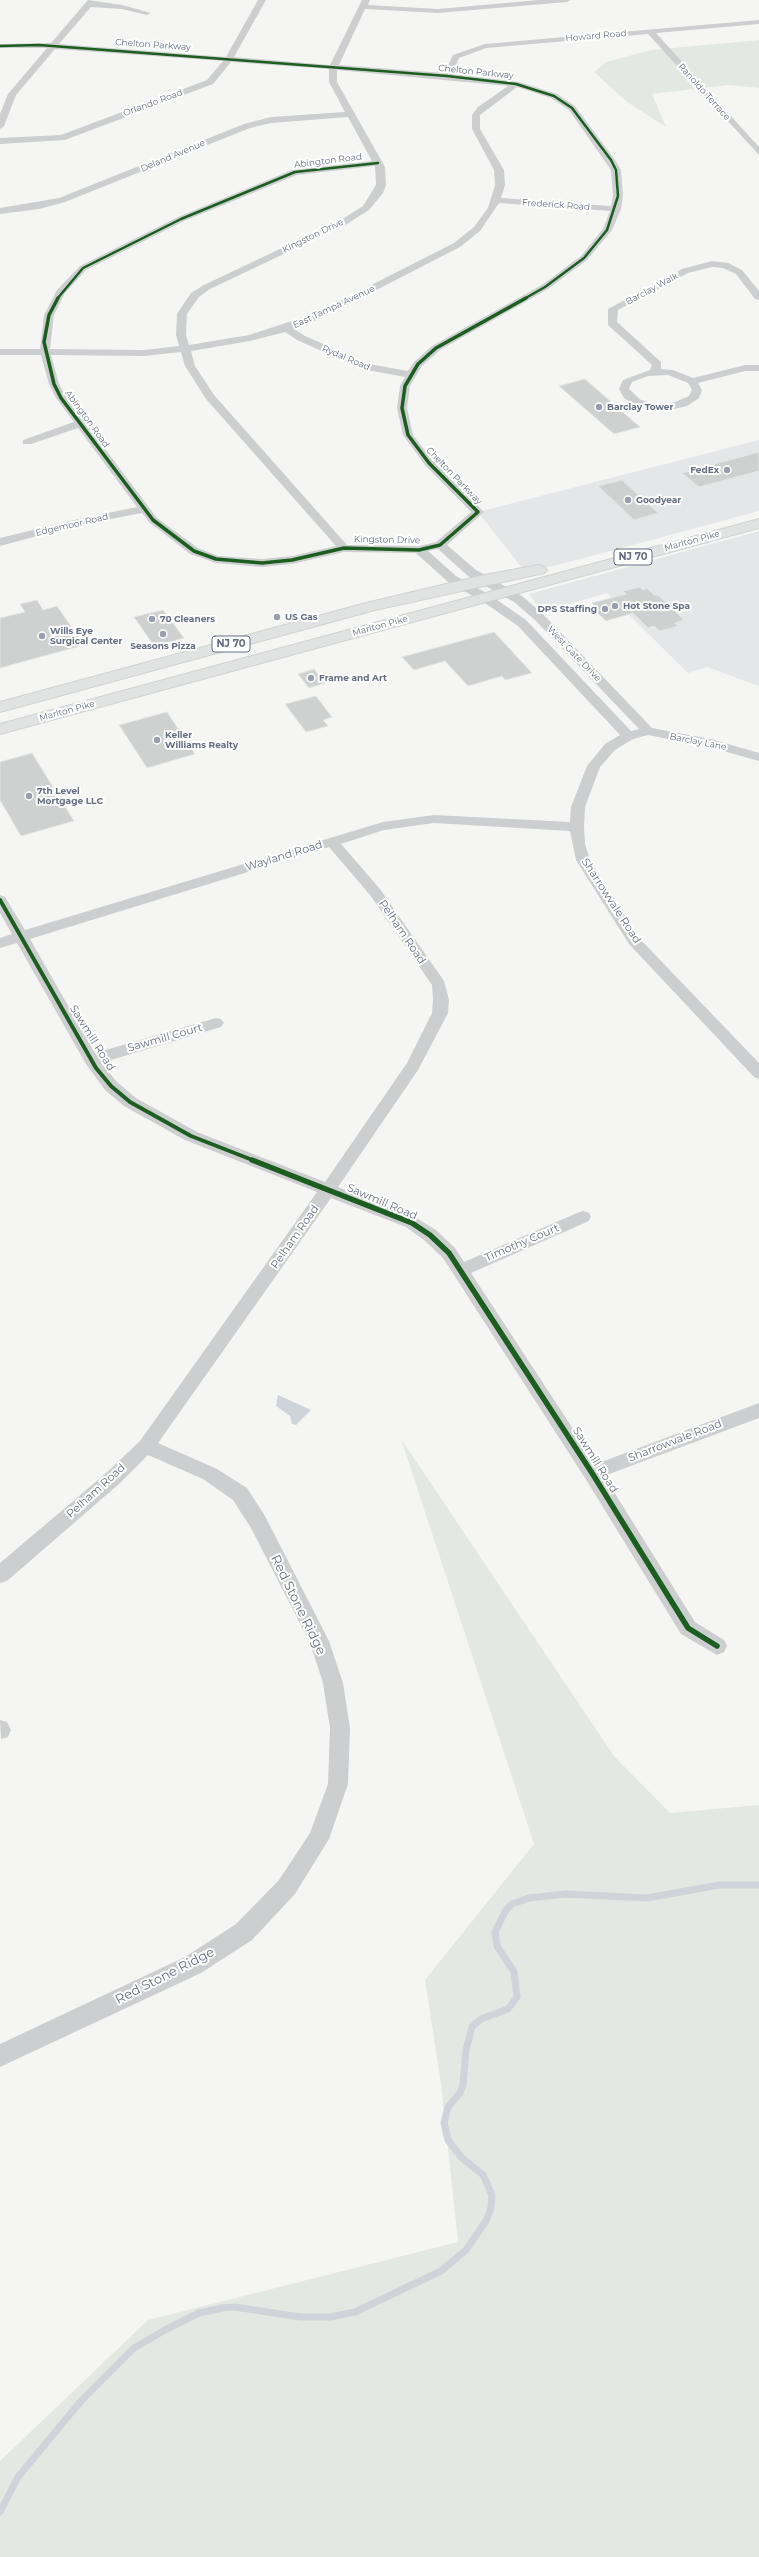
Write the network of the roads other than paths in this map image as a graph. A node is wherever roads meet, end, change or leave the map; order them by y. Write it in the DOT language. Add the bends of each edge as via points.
graph roads {
  1 [pos="262,0"];
  2 [pos="475,0"];
  3 [pos="567,0"];
  4 [pos="91,2"];
  5 [pos="365,3"];
  6 [pos="479,8"];
  7 [pos="148,13"];
  8 [pos="759,22"];
  9 [pos="650,32"];
  10 [pos="0,46"];
  11 [pos="54,46"];
  12 [pos="229,60"];
  13 [pos="333,68"];
  14 [pos="447,76"];
  15 [pos="516,84"];
  16 [pos="0,97"];
  17 [pos="11,97"];
  18 [pos="349,114"];
  19 [pos="0,126"];
  20 [pos="0,141"];
  21 [pos="759,152"];
  22 [pos="378,163"];
  23 [pos="496,200"];
  24 [pos="616,209"];
  25 [pos="0,211"];
  26 [pos="759,297"];
  27 [pos="286,328"];
  28 [pos="185,350"];
  29 [pos="0,352"];
  30 [pos="45,352"];
  31 [pos="759,368"];
  32 [pos="655,372"];
  33 [pos="411,375"];
  34 [pos="692,381"];
  35 [pos="80,424"];
  36 [pos="27,442"];
  37 [pos="145,509"];
  38 [pos="759,511"];
  39 [pos="759,523"];
  40 [pos="0,542"];
  41 [pos="430,547"];
  42 [pos="344,548"];
  43 [pos="484,588"];
  44 [pos="0,707"];
  45 [pos="0,729"];
  46 [pos="638,734"];
  47 [pos="759,757"];
  48 [pos="577,827"];
  49 [pos="331,841"];
  50 [pos="0,900"];
  51 [pos="20,937"];
  52 [pos="0,943"];
  53 [pos="216,1023"];
  54 [pos="91,1060"];
  55 [pos="759,1073"];
  56 [pos="328,1190"];
  57 [pos="583,1217"];
  58 [pos="461,1270"];
  59 [pos="759,1410"];
  60 [pos="146,1446"];
  61 [pos="592,1473"];
  62 [pos="0,1575"];
  63 [pos="717,1646"];
  64 [pos="0,2056"];
  1 -- 12 [label="street, Orlando Road"];
  2 -- 6 [label="street"];
  3 -- 6 [label="street"];
  4 -- 7 [label="street"];
  4 -- 11 [label="street"];
  5 -- 6 [label="street" via="438,11"];
  5 -- 13 [label="street"];
  8 -- 9 [label="street, Howard Road"];
  9 -- 14 [label="street, Howard Road" via="485,46 456,57"];
  9 -- 21 [label="street, Ranoldo Terrace"];
  10 -- 11 [label="street, Chelton Parkway"];
  11 -- 12 [label="street, Chelton Parkway"];
  11 -- 17 [label="street"];
  12 -- 13 [label="street, Chelton Parkway"];
  12 -- 20 [label="street, Orlando Road" via="210,82 70,135 50,140"];
  13 -- 14 [label="street, Chelton Parkway"];
  13 -- 18 [label="street, Kingston Drive" via="333,82"];
  14 -- 15 [label="street, Chelton Parkway"];
  15 -- 23 [label="street, East Tampa Avenue" via="476,115 476,129 498,165 500,185"];
  15 -- 24 [label="street, Chelton Parkway" via="554,96 572,108 585,123 616,170"];
  16 -- 17 [label="street"];
  17 -- 19 [label="street"];
  18 -- 22 [label="street, Kingston Drive"];
  18 -- 25 [label="street, Deland Avenue" via="271,120 247,126 62,200"];
  22 -- 28 [label="street, Kingston Drive" via="382,175 381,185 373,202 366,208 344,222 195,295 182,314 180,335"];
  22 -- 30 [label="street, Abington Road" via="311,169 279,177 181,219 83,268 60,292 49,315 44,342"];
  23 -- 24 [label="street, Frederick Road"];
  23 -- 27 [label="street, East Tampa Avenue" via="487,218 457,245 337,307"];
  24 -- 33 [label="street, Chelton Parkway" via="601,238 572,268 545,287 436,348 418,364"];
  26 -- 32 [label="street, Barclay Walk" via="739,272 725,265 712,264 685,271 613,309 612,322 657,364"];
  27 -- 28 [label="street, East Tampa Avenue" via="250,338"];
  27 -- 33 [label="street, Rydal Road" via="307,341 366,367"];
  28 -- 30 [label="street, East Tampa Avenue" via="144,353"];
  28 -- 42 [label="street, Kingston Drive" via="190,366 210,397"];
  29 -- 30 [label="street, East Tampa Avenue"];
  30 -- 35 [label="street, Abington Road" via="54,384"];
  31 -- 34 [label="street" via="746,368"];
  32 -- 34 [label="street" via="676,374"];
  32 -- 34 [label="street" via="631,378 625,384 626,394 645,405 679,406 692,400 697,394 697,387"];
  33 -- 41 [label="street, Chelton Parkway" via="402,408 408,435 429,463 478,512"];
  35 -- 36 [label="street"];
  35 -- 37 [label="street, Abington Road"];
  37 -- 40 [label="street, Edgemoor Road" via="74,523"];
  37 -- 42 [label="street, Abington Road" via="153,520 178,542 216,559 262,563 292,560"];
  38 -- 43 [label="highway, Marlton Pike / NJ 70" via="539,570"];
  39 -- 43 [label="highway, Marlton Pike / NJ 70"];
  41 -- 42 [label="street, Kingston Drive"];
  41 -- 43 [label="street" via="472,573"];
  41 -- 43 [label="street" via="452,579"];
  43 -- 44 [label="highway, Marlton Pike / NJ 70" via="372,606"];
  43 -- 45 [label="highway, Marlton Pike / NJ 70"];
  43 -- 46 [label="street, West Gate Drive"];
  43 -- 46 [label="street, West Gate Drive" via="539,617"];
  46 -- 47 [label="street, Barclay Lane" via="711,743"];
  46 -- 48 [label="street, Sharrowvale Road" via="610,747 594,766 578,807"];
  48 -- 49 [label="street, Wayland Road" via="434,819 383,826"];
  48 -- 55 [label="street, Sharrowvale Road" via="578,844 583,860 634,941"];
  49 -- 51 [label="street, Wayland Road"];
  49 -- 56 [label="street, Pelham Road" via="375,892 438,985 441,1000 440,1013 413,1066"];
  50 -- 51 [label="street, Sawmill Road"];
  51 -- 52 [label="street, Wayland Road"];
  51 -- 54 [label="street, Sawmill Road"];
  53 -- 54 [label="street, Sawmill Court"];
  54 -- 56 [label="street, Sawmill Road" via="111,1086 155,1118 191,1136"];
  56 -- 58 [label="street, Sawmill Road" via="412,1223 430,1235 449,1253"];
  56 -- 60 [label="street, Pelham Road"];
  57 -- 58 [label="street, Timothy Court"];
  58 -- 61 [label="street, Sawmill Road"];
  59 -- 61 [label="street, Sharrowvale Road"];
  60 -- 62 [label="street, Pelham Road" via="112,1479"];
  60 -- 64 [label="street, Red Stone Ridge" via="210,1474 240,1494 258,1522 319,1641 333,1683 340,1728 338,1784 318,1839 288,1887 244,1932 193,1965"];
  61 -- 63 [label="street, Sawmill Road" via="688,1628"];
}
